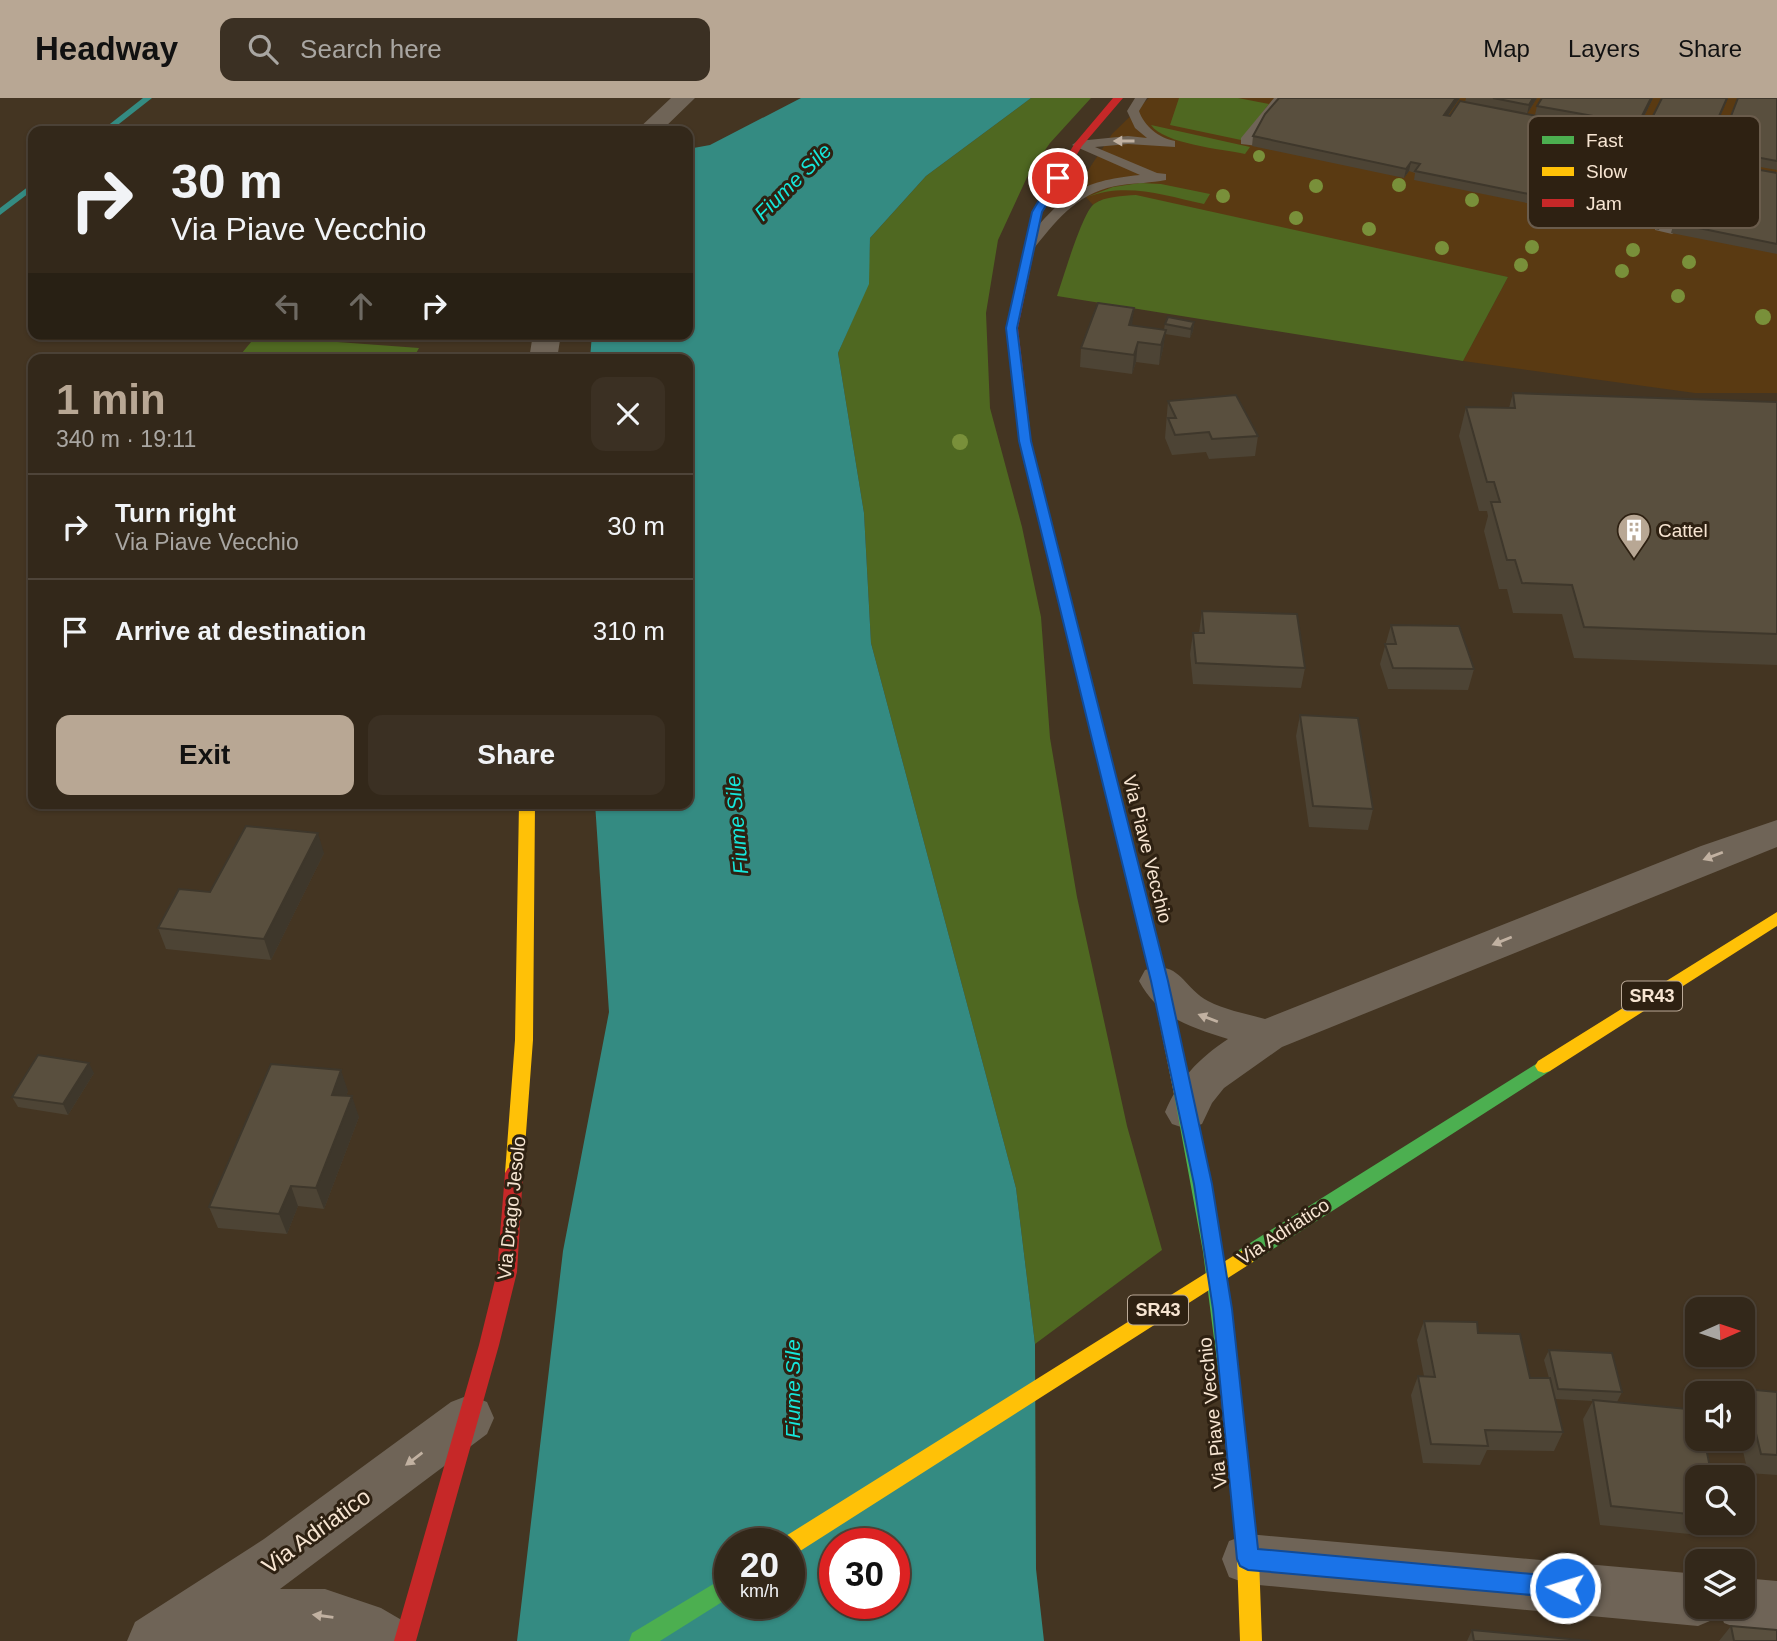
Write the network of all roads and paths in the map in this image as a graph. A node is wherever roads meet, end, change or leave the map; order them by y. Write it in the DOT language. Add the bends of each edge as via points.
graph roads {
  1 [pos="684,98"];
  2 [pos="1118,98"];
  3 [pos="1141,98"];
  4 [pos="1281,98"];
  5 [pos="653,126"];
  6 [pos="1253,143"];
  7 [pos="1078,145"];
  8 [pos="1030,244"];
  9 [pos="527,809"];
  10 [pos="1777,833"];
  11 [pos="1777,918"];
  12 [pos="1159,981"];
  13 [pos="1267,1036"];
  14 [pos="1187,1112"];
  15 [pos="469,1418"];
  16 [pos="805,1536"];
  17 [pos="1248,1559"];
  18 [pos="714,1594"];
  19 [pos="1685,1599"];
  20 [pos="1755,1605"];
  21 [pos="1777,1607"];
  22 [pos="156,1639"];
  23 [pos="386,1641"];
  24 [pos="405,1641"];
  25 [pos="640,1641"];
  26 [pos="1251,1641"];
  1 -- 5 [label="street"];
  2 -- 7 [label="street, Via Piave Vecchio"];
  3 -- 7 [label="lane, one-way" via="1133,111 1138,124 1170,144 1128,140"];
  4 -- 6 [label="lane" via="1246,141"];
  7 -- 8 [label="street, Via Piave Vecchio" via="1037,212"];
  7 -- 8 [label="lane" via="1161,177 1107,184 1085,192 1064,204"];
  8 -- 12 [label="street, Via Piave Vecchio" via="1012,328 1025,441"];
  9 -- 15 [label="street, Via Drago Jesolo" via="523,1073 507,1272"];
  10 -- 13 [label="street, one-way"];
  11 -- 16 [label="street, Via Adriatico / SR43"];
  13 -- 12 [label="street, one-way" via="1193,1012"];
  12 -- 14 [label="street, Via Piave Vecchio"];
  13 -- 14 [label="street" via="1199,1085"];
  14 -- 17 [label="street, Via Piave Vecchio" via="1222,1309"];
  15 -- 22 [label="street, Via Adriatico, one-way" via="283,1557"];
  15 -- 24 [label="street, Via Drago Jesolo"];
  17 -- 19 [label="street"];
  17 -- 26 [label="street, Via Piave Vecchio"];
  18 -- 25 [label="street"];
  20 -- 21 [label="street"];
  23 -- 22 [label="street, Via Adriatico, one-way" via="325,1615 248,1616"];
}
